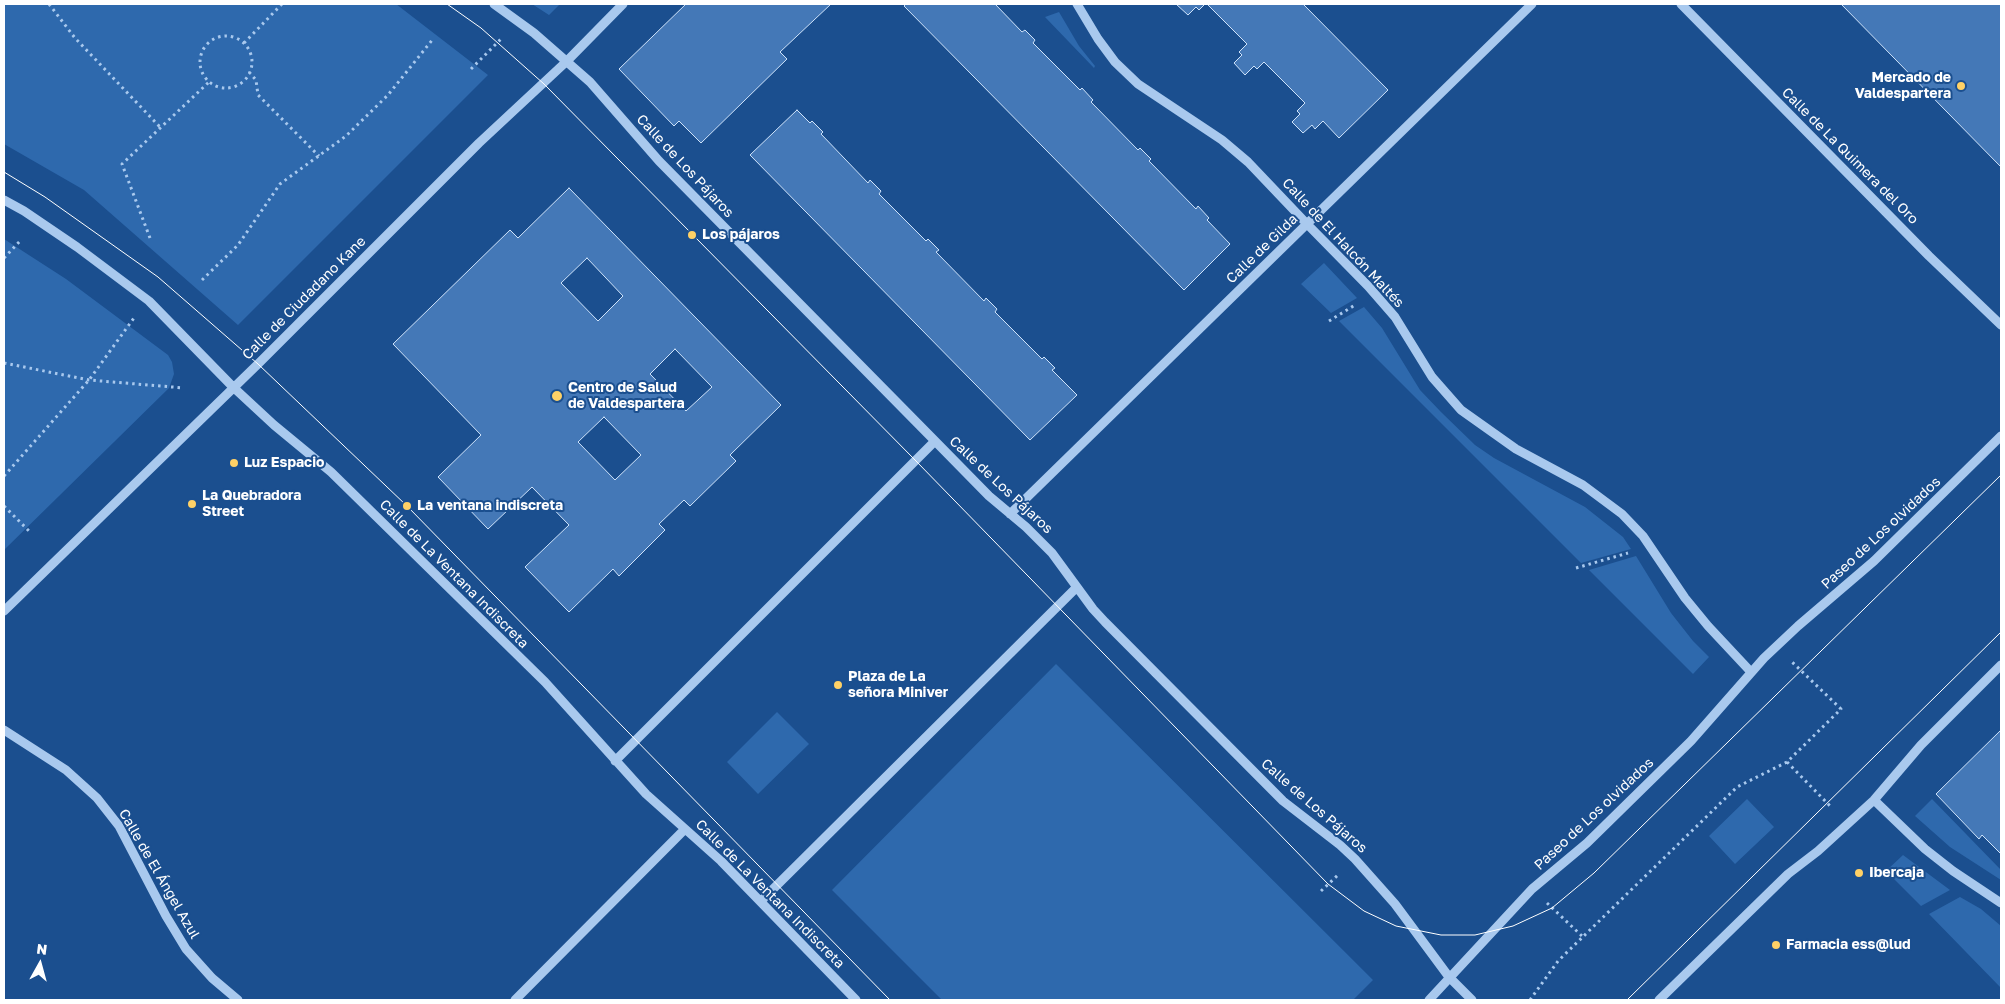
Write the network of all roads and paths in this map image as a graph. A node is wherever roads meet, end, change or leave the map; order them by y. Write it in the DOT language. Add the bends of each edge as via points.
graph roads {
  1 [pos="49,4"];
  2 [pos="282,4"];
  3 [pos="494,4"];
  4 [pos="623,4"];
  5 [pos="1077,4"];
  6 [pos="1532,4"];
  7 [pos="1681,4"];
  8 [pos="433,39"];
  9 [pos="244,43"];
  10 [pos="568,61"];
  11 [pos="249,72"];
  12 [pos="209,82"];
  13 [pos="160,127"];
  14 [pos="319,156"];
  15 [pos="4,200"];
  16 [pos="1307,224"];
  17 [pos="150,238"];
  18 [pos="21,240"];
  19 [pos="4,258"];
  20 [pos="202,280"];
  21 [pos="1375,293"];
  22 [pos="134,318"];
  23 [pos="1329,320"];
  24 [pos="2001,324"];
  25 [pos="4,363"];
  26 [pos="88,380"];
  27 [pos="234,387"];
  28 [pos="184,388"];
  29 [pos="2001,436"];
  30 [pos="935,441"];
  31 [pos="4,476"];
  32 [pos="4,506"];
  33 [pos="1010,514"];
  34 [pos="30,533"];
  35 [pos="1650,546"];
  36 [pos="1576,568"];
  37 [pos="1077,587"];
  38 [pos="4,611"];
  39 [pos="1776,647"];
  40 [pos="2001,665"];
  41 [pos="1751,672"];
  42 [pos="4,730"];
  43 [pos="615,761"];
  44 [pos="1787,762"];
  45 [pos="1874,800"];
  46 [pos="1848,825"];
  47 [pos="685,829"];
  48 [pos="1335,878"];
  49 [pos="1532,889"];
  50 [pos="1321,891"];
  51 [pos="761,901"];
  52 [pos="2001,904"];
  53 [pos="1583,937"];
  54 [pos="1450,977"];
  55 [pos="238,1000"];
  56 [pos="515,1000"];
  57 [pos="856,1000"];
  58 [pos="1428,1000"];
  59 [pos="1472,1000"];
  60 [pos="1530,1000"];
  61 [pos="1659,1000"];
  1 -- 13 [label="path" via="75,38"];
  2 -- 9 [label="path"];
  3 -- 10 [label="street, Calle de Los Pájaros"];
  4 -- 10 [label="street, Calle de Ciudadano Kane"];
  5 -- 16 [label="street, Calle de El Halcón Maltés" via="1115,62 1138,84 1235,151"];
  6 -- 16 [label="street, Calle de Gilda"];
  7 -- 24 [label="street, Calle de La Quimera del Oro" via="1929,256"];
  8 -- 14 [label="path" via="388,95 346,136"];
  9 -- 11 [label="path" via="252,59"];
  9 -- 12 [label="path" via="229,36 206,44 200,67"];
  10 -- 27 [label="street, Calle de Ciudadano Kane"];
  10 -- 30 [label="street, Calle de Los Pájaros" via="607,100 659,161"];
  11 -- 12 [label="path" via="242,82 234,86 216,86"];
  11 -- 14 [label="path" via="256,80 258,95"];
  12 -- 13 [label="path"];
  13 -- 17 [label="path" via="122,164"];
  14 -- 20 [label="path" via="280,184 238,245"];
  15 -- 27 [label="street, Calle de La Ventana Indiscreta" via="77,247 149,301"];
  16 -- 21 [label="street, Calle de El Halcón Maltés"];
  16 -- 33 [label="street, Calle de Gilda"];
  18 -- 19 [label="path"];
  21 -- 23 [label="path"];
  21 -- 35 [label="street, Calle de El Halcón Maltés" via="1432,377 1461,410 1516,449 1583,485 1622,514"];
  22 -- 26 [label="path"];
  25 -- 26 [label="path"];
  26 -- 28 [label="path"];
  26 -- 31 [label="path"];
  27 -- 38 [label="street, Calle de Ciudadano Kane"];
  27 -- 43 [label="street, Calle de La Ventana Indiscreta" via="331,472 545,682"];
  29 -- 39 [label="street, Paseo de Los olvidados" via="1874,561"];
  30 -- 33 [label="street, Calle de Los Pájaros"];
  30 -- 43 [label="street"];
  32 -- 34 [label="path"];
  33 -- 37 [label="street, Calle de Los Pájaros" via="1052,553"];
  35 -- 36 [label="path"];
  35 -- 41 [label="street, Calle de El Halcón Maltés" via="1685,598"];
  37 -- 51 [label="street"];
  37 -- 54 [label="street, Calle de Los Pájaros" via="1099,616 1269,788 1355,859 1401,911"];
  39 -- 41 [label="street, Paseo de Los olvidados"];
  39 -- 44 [label="path" via="1841,709"];
  40 -- 45 [label="street" via="1921,745"];
  41 -- 49 [label="street, Paseo de Los olvidados" via="1691,741 1587,843"];
  42 -- 55 [label="street, Calle de El Ángel Azul" via="66,770 98,798 119,826 186,949"];
  43 -- 47 [label="street, Calle de La Ventana Indiscreta"];
  44 -- 46 [label="path"];
  44 -- 53 [label="path" via="1737,787"];
  45 -- 46 [label="street"];
  45 -- 52 [label="street" via="1925,849"];
  46 -- 61 [label="street" via="1788,874"];
  47 -- 51 [label="street, Calle de La Ventana Indiscreta"];
  47 -- 56 [label="street"];
  48 -- 50 [label="path"];
  49 -- 53 [label="path, Paseo de Los olvidados"];
  49 -- 54 [label="street, Paseo de Los olvidados"];
  51 -- 57 [label="street, Calle de La Ventana Indiscreta"];
  53 -- 60 [label="path" via="1558,961"];
  54 -- 58 [label="street, Paseo de Los olvidados"];
  54 -- 59 [label="street, Calle de Los Pájaros"];
}
